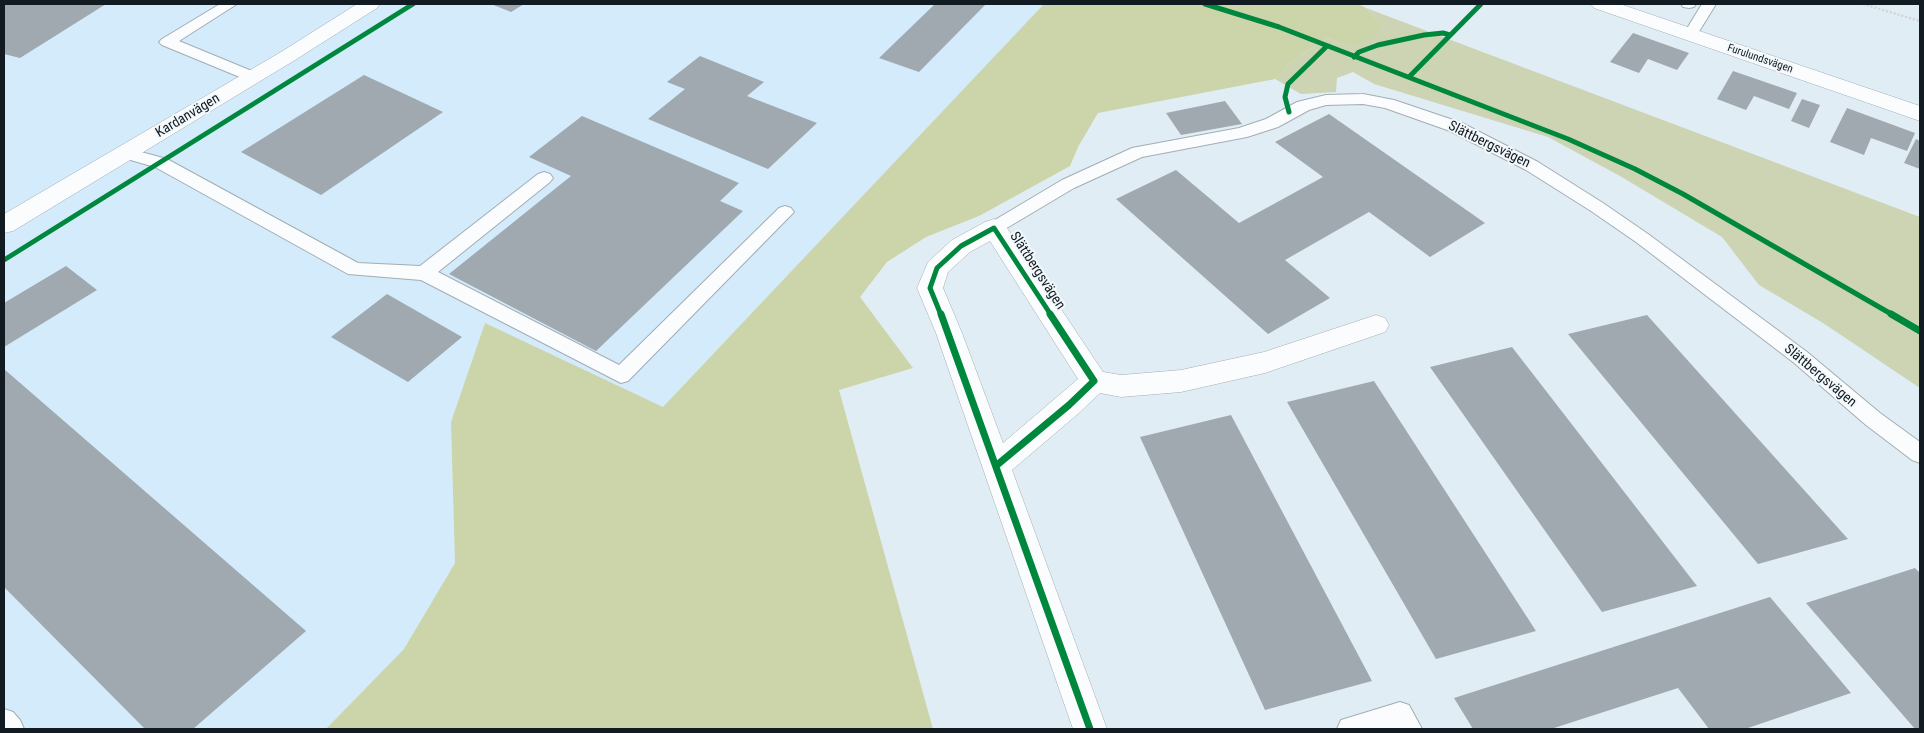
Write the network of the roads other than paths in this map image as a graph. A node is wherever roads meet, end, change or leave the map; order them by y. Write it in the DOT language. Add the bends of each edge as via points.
graph roads {
  1 [pos="230,4"];
  2 [pos="370,4"];
  3 [pos="1601,4"];
  4 [pos="1709,4"];
  5 [pos="1690,35"];
  6 [pos="253,77"];
  7 [pos="1920,114"];
  8 [pos="126,153"];
  9 [pos="544,178"];
  10 [pos="785,212"];
  11 [pos="4,225"];
  12 [pos="994,228"];
  13 [pos="424,273"];
  14 [pos="1376,325"];
  15 [pos="1094,381"];
  16 [pos="1920,454"];
  17 [pos="997,465"];
  18 [pos="4,722"];
  19 [pos="11,729"];
  20 [pos="1090,729"];
  21 [pos="1350,729"];
  22 [pos="1409,729"];
  1 -- 6 [label="lane" via="167,42"];
  2 -- 6 [label="street, Kardanvägen"];
  3 -- 5 [label="street, Furulundsvägen"];
  4 -- 5 [label="lane"];
  5 -- 7 [label="street, Furulundsvägen"];
  6 -- 8 [label="street, Kardanvägen"];
  8 -- 11 [label="street, Kardanvägen"];
  8 -- 13 [label="lane" via="161,163 355,269"];
  9 -- 13 [label="lane"];
  10 -- 13 [label="lane" via="621,375"];
  12 -- 15 [label="street, Slättbergsvägen"];
  12 -- 16 [label="lane, Slättbergsvägen" via="1068,184 1138,152 1241,133 1272,123 1303,106 1326,100 1363,99 1388,104 1456,127 1532,166 1597,207 1800,358 1873,420"];
  12 -- 17 [label="street, Slättbergsvägen" via="961,246 936,268 930,288"];
  14 -- 15 [label="street" via="1265,362 1181,381 1121,386"];
  15 -- 17 [label="street"];
  17 -- 20 [label="street, Slättbergsvägen"];
  18 -- 19 [label="lane"];
  21 -- 22 [label="lane" via="1400,714"];
}
